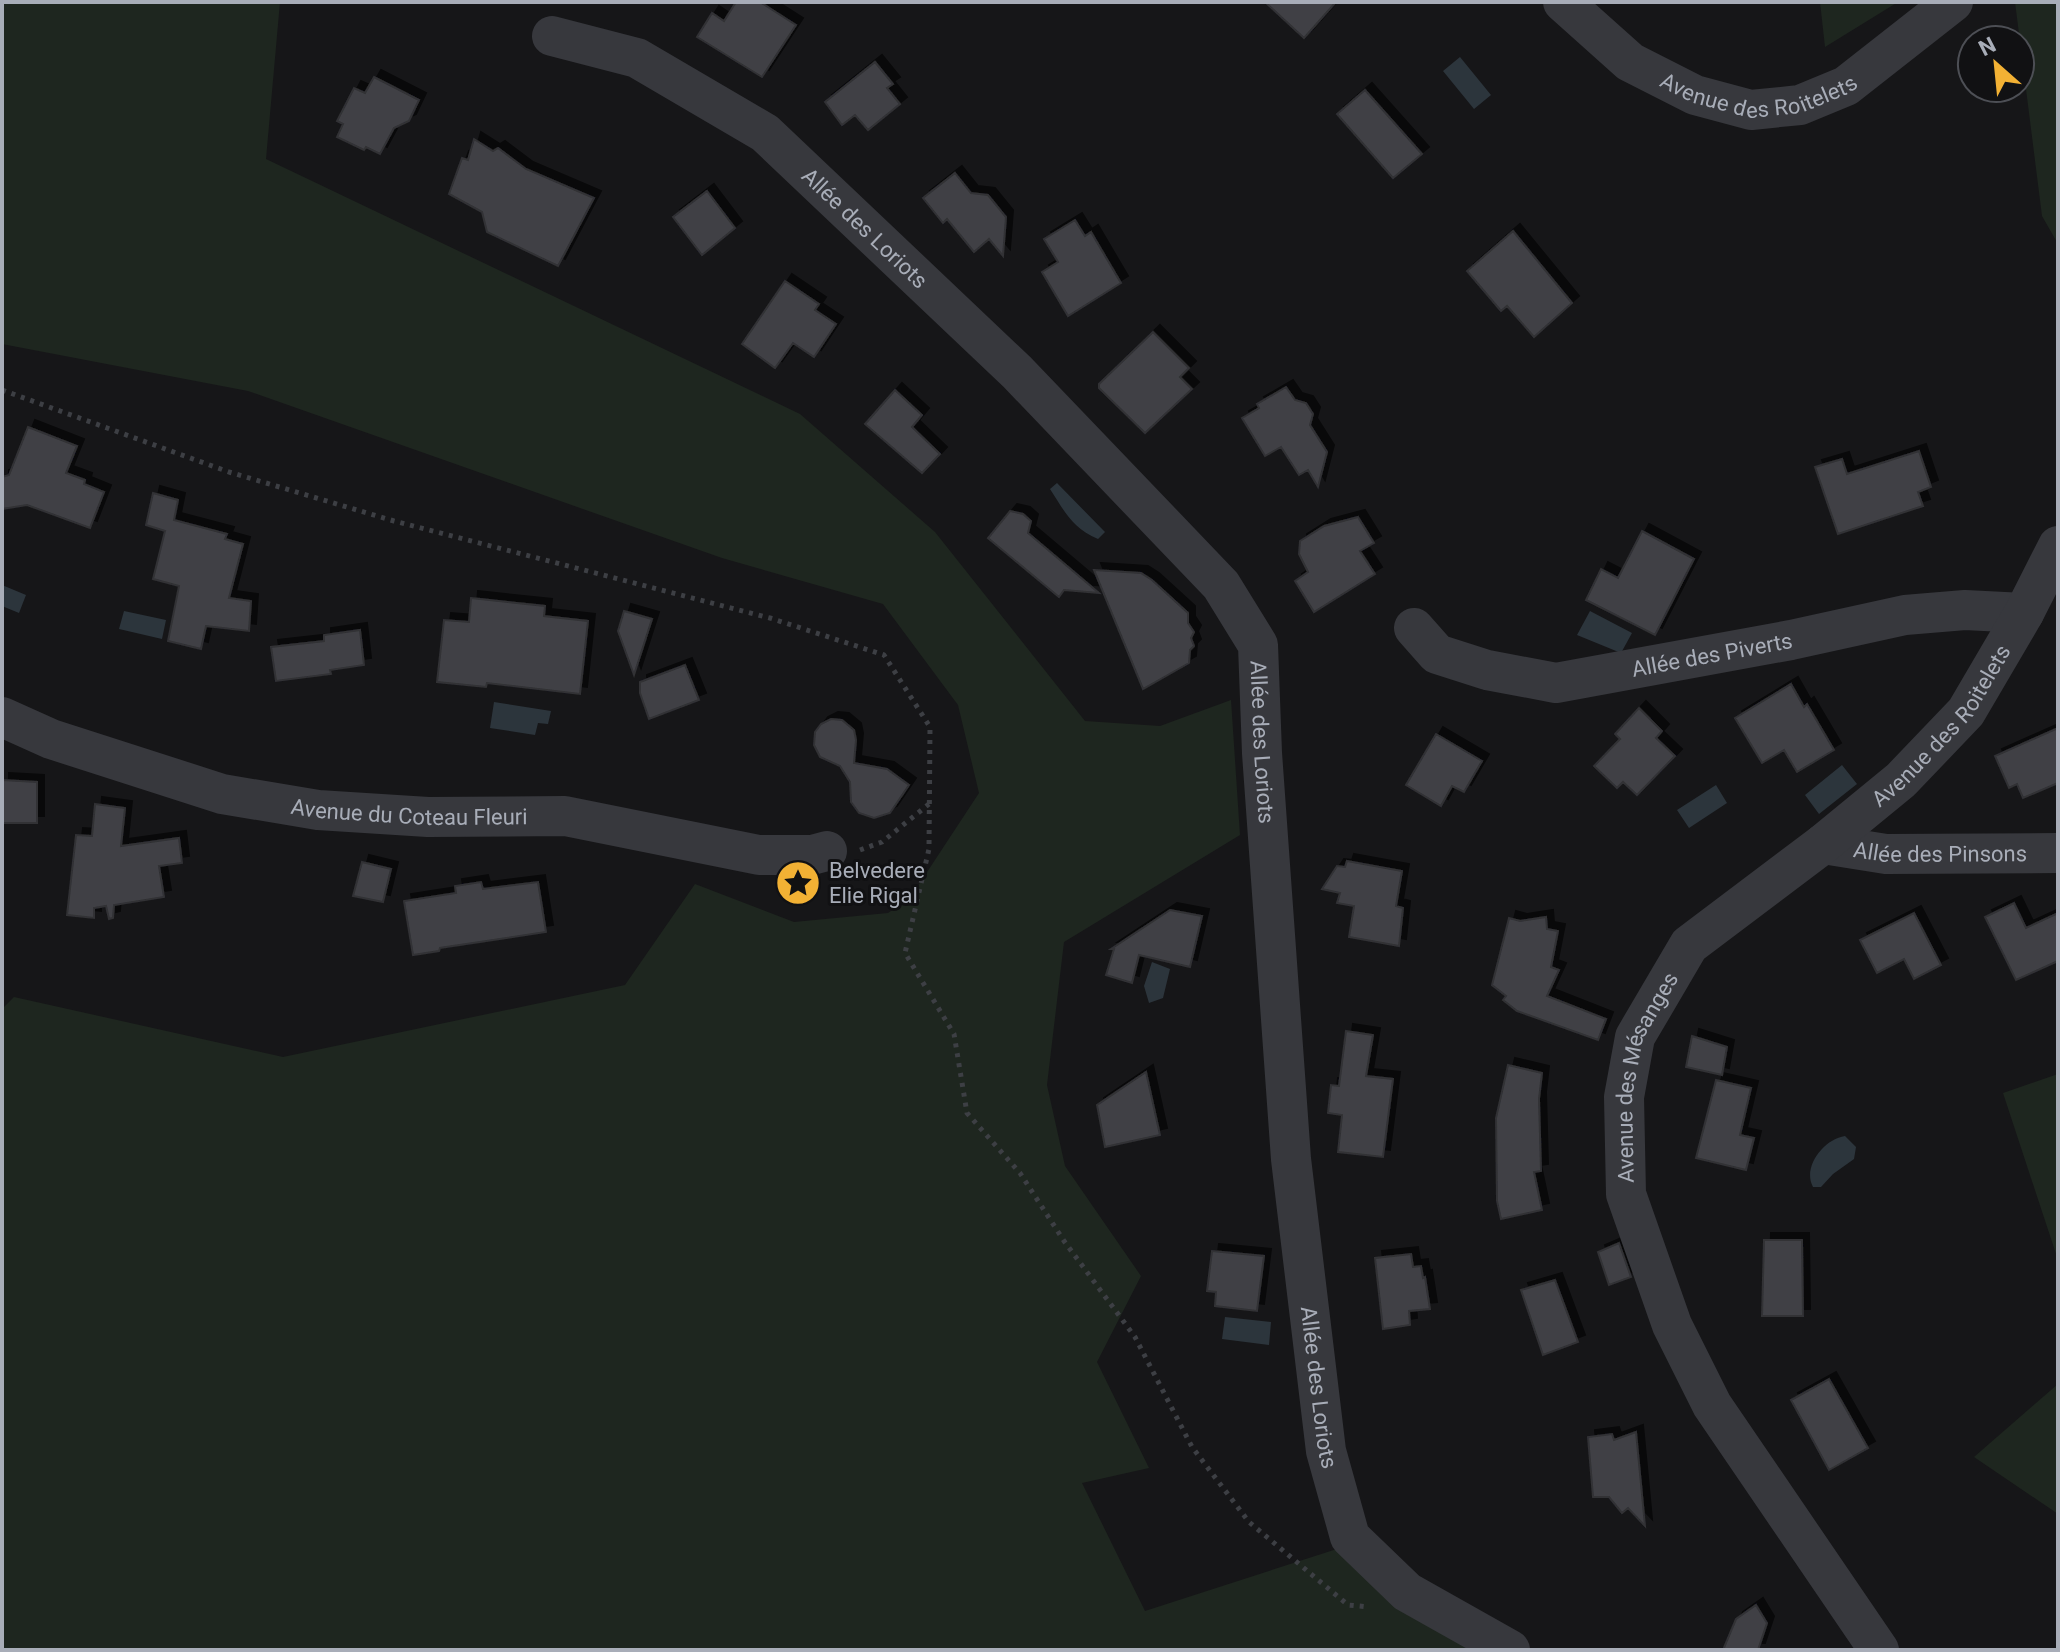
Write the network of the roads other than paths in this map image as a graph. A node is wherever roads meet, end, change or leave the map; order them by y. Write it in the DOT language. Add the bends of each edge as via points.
graph roads {
  1 [pos="1563,2"];
  2 [pos="1953,2"];
  3 [pos="552,36"];
  4 [pos="2058,546"];
  5 [pos="2024,613"];
  6 [pos="1414,628"];
  7 [pos="2,717"];
  8 [pos="1823,844"];
  9 [pos="827,851"];
  10 [pos="2058,853"];
  11 [pos="1510,1650"];
  12 [pos="1879,1650"];
  1 -- 2 [label="street, Avenue des Roitelets" via="1630,62 1695,95 1751,110 1800,105 1846,86"];
  3 -- 11 [label="street, Allée des Loriots" via="637,58 765,133 1017,372 1221,585 1258,645 1291,1159 1326,1451 1350,1537 1407,1592"];
  4 -- 5 [label="street, Avenue des Roitelets"];
  5 -- 6 [label="street, Allée des Piverts" via="1905,615 1556,683 1437,654"];
  5 -- 8 [label="street, Avenue des Roitelets" via="1966,712 1901,780"];
  7 -- 9 [label="street, Avenue du Coteau Fleuri" via="51,739 222,794 318,810 428,817 565,816 759,855"];
  8 -- 10 [label="street, Allée des Pinsons" via="1886,854"];
  8 -- 12 [label="street, Avenue des Mésanges" via="1689,945 1635,1037 1624,1097 1626,1194 1672,1325 1712,1405"];
}
